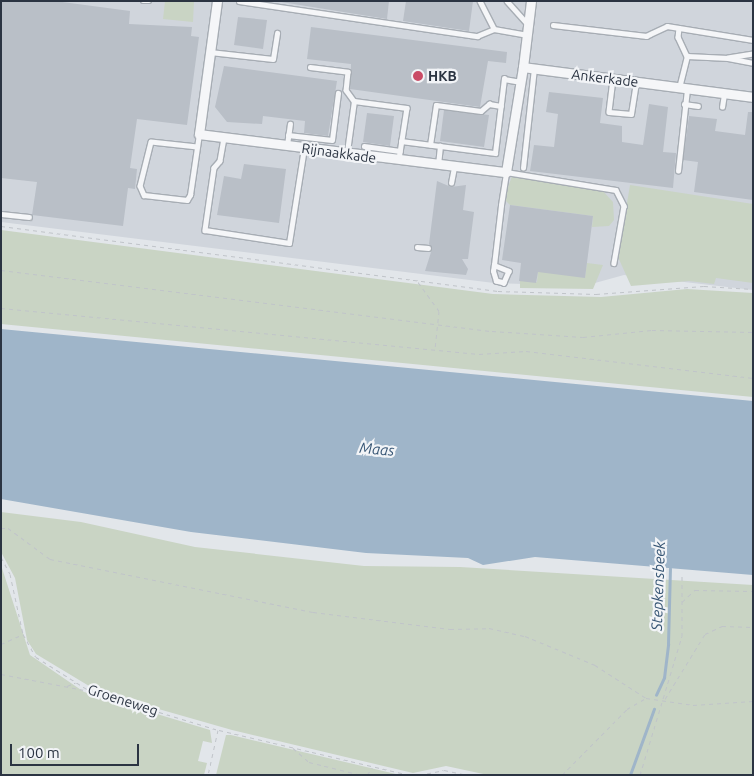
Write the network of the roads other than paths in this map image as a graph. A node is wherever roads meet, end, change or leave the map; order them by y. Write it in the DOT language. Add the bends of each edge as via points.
graph roads {
  1 [pos="143,1"];
  2 [pos="149,1"];
  3 [pos="217,1"];
  4 [pos="239,1"];
  5 [pos="480,1"];
  6 [pos="507,1"];
  7 [pos="531,1"];
  8 [pos="528,24"];
  9 [pos="553,25"];
  10 [pos="679,28"];
  11 [pos="494,29"];
  12 [pos="277,33"];
  13 [pos="527,35"];
  14 [pos="753,40"];
  15 [pos="210,52"];
  16 [pos="753,54"];
  17 [pos="688,56"];
  18 [pos="728,58"];
  19 [pos="753,63"];
  20 [pos="310,67"];
  21 [pos="523,67"];
  22 [pos="534,69"];
  23 [pos="613,79"];
  24 [pos="521,82"];
  25 [pos="636,82"];
  26 [pos="683,88"];
  27 [pos="338,93"];
  28 [pos="724,94"];
  29 [pos="753,98"];
  30 [pos="354,100"];
  31 [pos="684,104"];
  32 [pos="501,106"];
  33 [pos="698,106"];
  34 [pos="722,107"];
  35 [pos="290,124"];
  36 [pos="199,134"];
  37 [pos="288,135"];
  38 [pos="224,138"];
  39 [pos="401,141"];
  40 [pos="430,145"];
  41 [pos="287,146"];
  42 [pos="364,146"];
  43 [pos="440,146"];
  44 [pos="197,147"];
  45 [pos="304,148"];
  46 [pos="400,151"];
  47 [pos="346,154"];
  48 [pos="398,161"];
  49 [pos="438,166"];
  50 [pos="454,168"];
  51 [pos="523,168"];
  52 [pos="678,171"];
  53 [pos="506,172"];
  54 [pos="451,183"];
  55 [pos="1,214"];
  56 [pos="29,217"];
  57 [pos="417,247"];
  58 [pos="428,248"];
  59 [pos="614,263"];
  60 [pos="494,265"];
  1 -- 2 [label="lane"];
  3 -- 15 [label="street"];
  4 -- 11 [label="lane" via="477,36"];
  5 -- 11 [label="lane"];
  6 -- 8 [label="lane"];
  7 -- 8 [label="street"];
  8 -- 13 [label="street"];
  9 -- 10 [label="lane" via="646,36 667,26"];
  10 -- 14 [label="lane"];
  10 -- 17 [label="lane" via="678,37"];
  11 -- 13 [label="lane"];
  12 -- 15 [label="lane" via="273,59"];
  13 -- 21 [label="street"];
  15 -- 36 [label="street"];
  16 -- 18 [label="lane"];
  17 -- 18 [label="lane"];
  17 -- 26 [label="lane"];
  18 -- 19 [label="lane"];
  20 -- 30 [label="lane" via="348,72 346,90"];
  21 -- 22 [label="street, Ankerkade"];
  21 -- 24 [label="street"];
  22 -- 23 [label="street, Ankerkade"];
  22 -- 51 [label="lane"];
  23 -- 25 [label="street, Ankerkade"];
  23 -- 25 [label="lane" via="609,112 616,113 631,114"];
  24 -- 32 [label="lane" via="504,80"];
  24 -- 53 [label="street"];
  25 -- 26 [label="street, Ankerkade"];
  26 -- 28 [label="street, Ankerkade"];
  26 -- 31 [label="lane"];
  27 -- 37 [label="lane" via="332,140"];
  28 -- 29 [label="street, Ankerkade"];
  28 -- 34 [label="lane"];
  30 -- 39 [label="lane" via="407,108"];
  30 -- 47 [label="lane"];
  31 -- 33 [label="lane"];
  31 -- 52 [label="lane"];
  32 -- 40 [label="lane" via="489,104 481,111 436,105"];
  32 -- 43 [label="lane" via="494,153"];
  35 -- 37 [label="lane"];
  36 -- 38 [label="street, Rijnaakkade"];
  36 -- 44 [label="lane"];
  37 -- 41 [label="lane"];
  38 -- 41 [label="street, Rijnaakkade"];
  38 -- 45 [label="lane" via="220,161 214,168 205,230 289,243"];
  39 -- 40 [label="lane"];
  39 -- 46 [label="lane"];
  40 -- 43 [label="lane"];
  41 -- 45 [label="street, Rijnaakkade"];
  42 -- 46 [label="lane"];
  43 -- 49 [label="lane"];
  44 -- 44 [label="lane" via="187,200 149,198 140,186 151,142"];
  45 -- 47 [label="street, Rijnaakkade"];
  46 -- 48 [label="lane"];
  47 -- 48 [label="street, Rijnaakkade"];
  48 -- 49 [label="street, Rijnaakkade"];
  49 -- 50 [label="street, Rijnaakkade"];
  50 -- 53 [label="street, Rijnaakkade"];
  50 -- 54 [label="lane"];
  53 -- 59 [label="lane" via="616,190 624,206"];
  53 -- 60 [label="lane"];
  55 -- 56 [label="lane"];
  57 -- 58 [label="lane"];
  60 -- 60 [label="lane" via="493,277 504,283 510,271"];
}
